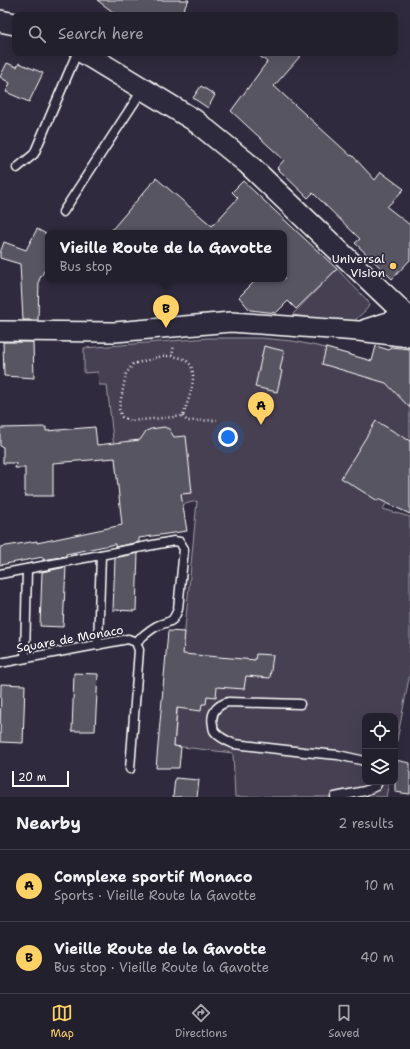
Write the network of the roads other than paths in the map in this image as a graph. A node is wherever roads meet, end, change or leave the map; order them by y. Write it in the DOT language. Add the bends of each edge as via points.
graph roads {
  1 [pos="0,21"];
  2 [pos="12,23"];
  3 [pos="76,56"];
  4 [pos="89,56"];
  5 [pos="144,89"];
  6 [pos="18,168"];
  7 [pos="63,212"];
  8 [pos="409,317"];
  9 [pos="0,331"];
  10 [pos="358,332"];
  11 [pos="410,338"];
  12 [pos="101,555"];
  13 [pos="28,569"];
  14 [pos="0,574"];
  15 [pos="136,642"];
  16 [pos="98,645"];
  17 [pos="25,658"];
  18 [pos="0,663"];
  19 [pos="300,704"];
  20 [pos="362,760"];
  21 [pos="130,769"];
  22 [pos="376,785"];
  23 [pos="335,797"];
  1 -- 2 [label="main road"];
  3 -- 6 [label="lane" via="34,154"];
  4 -- 5 [label="main road"];
  5 -- 7 [label="lane"];
  5 -- 8 [label="main road" via="194,120 247,163"];
  8 -- 10 [label="street"];
  9 -- 10 [label="street" via="115,332 231,322"];
  10 -- 11 [label="street"];
  12 -- 13 [label="lane"];
  12 -- 15 [label="lane" via="174,541 180,542 184,549 178,609 174,618 169,623 157,626"];
  12 -- 16 [label="lane"];
  13 -- 14 [label="lane"];
  13 -- 17 [label="lane"];
  15 -- 16 [label="lane, Square de Monaco" via="128,639"];
  15 -- 21 [label="lane, Square de Monaco" via="140,650"];
  16 -- 17 [label="lane, Square de Monaco"];
  17 -- 18 [label="lane, Square de Monaco"];
  19 -- 20 [label="lane" via="220,704 212,720 214,731 234,744 338,755"];
  22 -- 23 [label="lane" via="365,791"];
}
